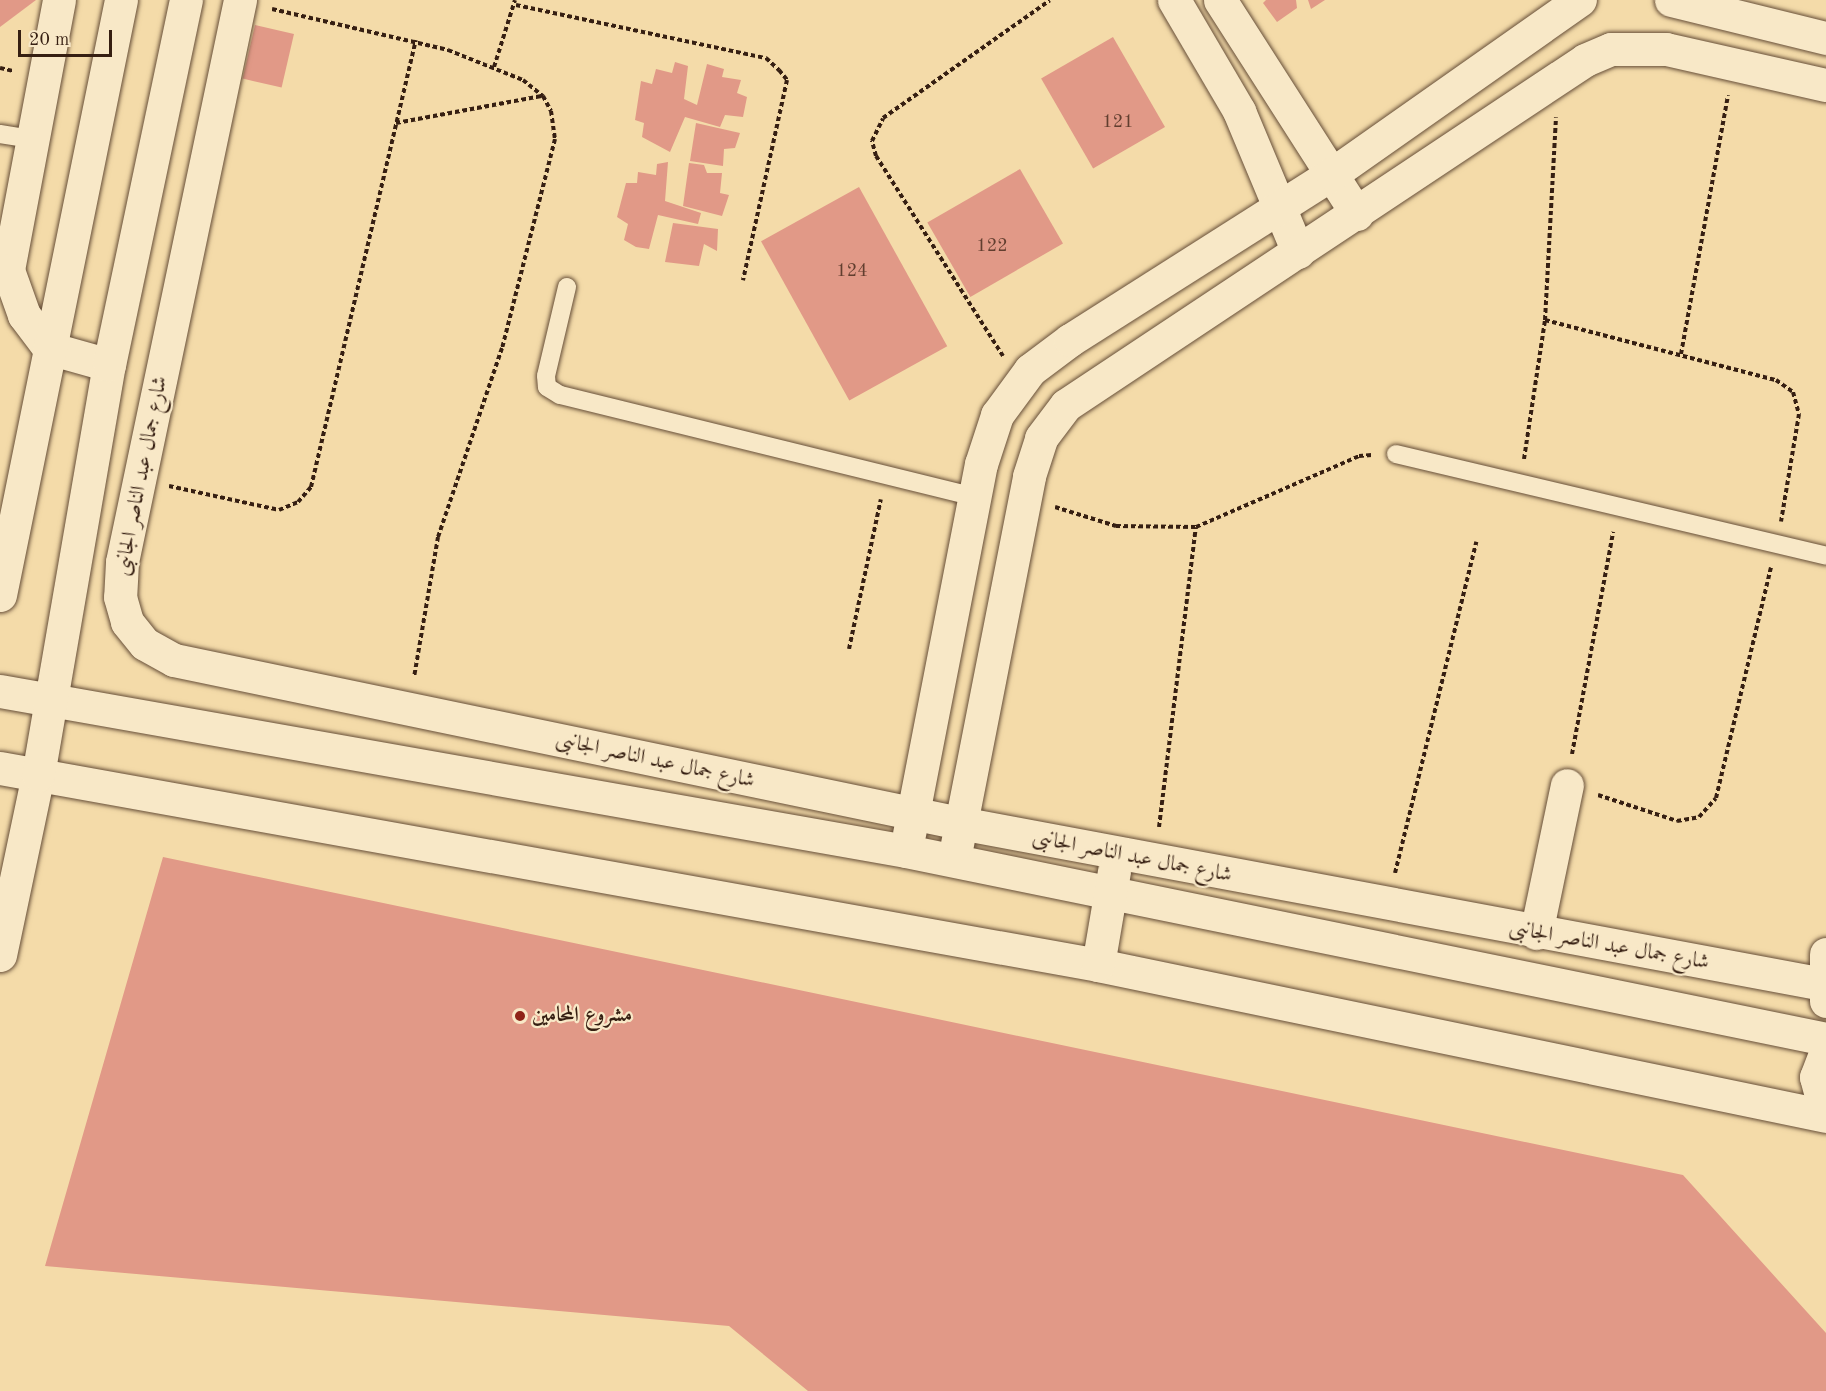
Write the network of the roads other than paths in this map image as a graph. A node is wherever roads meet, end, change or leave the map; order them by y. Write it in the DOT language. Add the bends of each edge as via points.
graph roads {
  1 [pos="58,0"];
  2 [pos="121,0"];
  3 [pos="186,0"];
  4 [pos="1174,0"];
  5 [pos="1220,0"];
  6 [pos="1671,0"];
  7 [pos="240,1"];
  8 [pos="1575,1"];
  9 [pos="1826,38"];
  10 [pos="1826,85"];
  11 [pos="16,136"];
  12 [pos="1332,174"];
  13 [pos="1281,206"];
  14 [pos="1357,214"];
  15 [pos="1298,252"];
  16 [pos="567,287"];
  17 [pos="49,348"];
  18 [pos="109,365"];
  19 [pos="1396,454"];
  20 [pos="975,497"];
  21 [pos="1826,556"];
  22 [pos="0,595"];
  23 [pos="0,691"];
  24 [pos="51,701"];
  25 [pos="0,768"];
  26 [pos="38,775"];
  27 [pos="1567,785"];
  28 [pos="912,813"];
  29 [pos="960,823"];
  30 [pos="906,851"];
  31 [pos="1118,854"];
  32 [pos="955,861"];
  33 [pos="1110,892"];
  34 [pos="1536,933"];
  35 [pos="0,955"];
  36 [pos="1098,965"];
  37 [pos="1825,980"];
  38 [pos="1826,1039"];
  39 [pos="1826,1051"];
  40 [pos="1826,1116"];
  1 -- 11 [label="street"];
  2 -- 17 [label="street"];
  3 -- 18 [label="street"];
  4 -- 13 [label="street" via="1234,102"];
  5 -- 12 [label="street"];
  6 -- 9 [label="street"];
  7 -- 28 [label="street, شارع جمال عبد الناصر الجانبى" via="122,562 120,597 127,622 145,644 174,660"];
  8 -- 12 [label="street"];
  10 -- 14 [label="street" via="1666,49 1611,49 1558,76"];
  11 -- 17 [label="street" via="8,270 24,315"];
  12 -- 13 [label="street"];
  12 -- 14 [label="street"];
  13 -- 15 [label="street"];
  13 -- 20 [label="street" via="1030,370 997,415"];
  14 -- 15 [label="street"];
  15 -- 29 [label="street" via="1066,405 1041,438 1025,496"];
  16 -- 20 [label="lane" via="546,376 547,387 560,395"];
  17 -- 18 [label="street"];
  17 -- 22 [label="street"];
  18 -- 24 [label="street"];
  19 -- 21 [label="lane"];
  20 -- 28 [label="street"];
  23 -- 24 [label="street"];
  24 -- 26 [label="street"];
  24 -- 30 [label="street"];
  25 -- 26 [label="street"];
  26 -- 35 [label="street"];
  26 -- 36 [label="street"];
  27 -- 34 [label="street"];
  28 -- 29 [label="street, شارع جمال عبد الناصر الجانبى"];
  28 -- 30 [label="street"];
  29 -- 31 [label="street, شارع جمال عبد الناصر الجانبى"];
  29 -- 32 [label="street"];
  30 -- 32 [label="street"];
  31 -- 33 [label="street"];
  31 -- 34 [label="street, شارع جمال عبد الناصر الجانبى"];
  32 -- 33 [label="street"];
  33 -- 36 [label="street"];
  33 -- 38 [label="street"];
  34 -- 37 [label="street, شارع جمال عبد الناصر الجانبى"];
  36 -- 40 [label="street"];
  39 -- 40 [label="street" via="1816,1077"];
}
